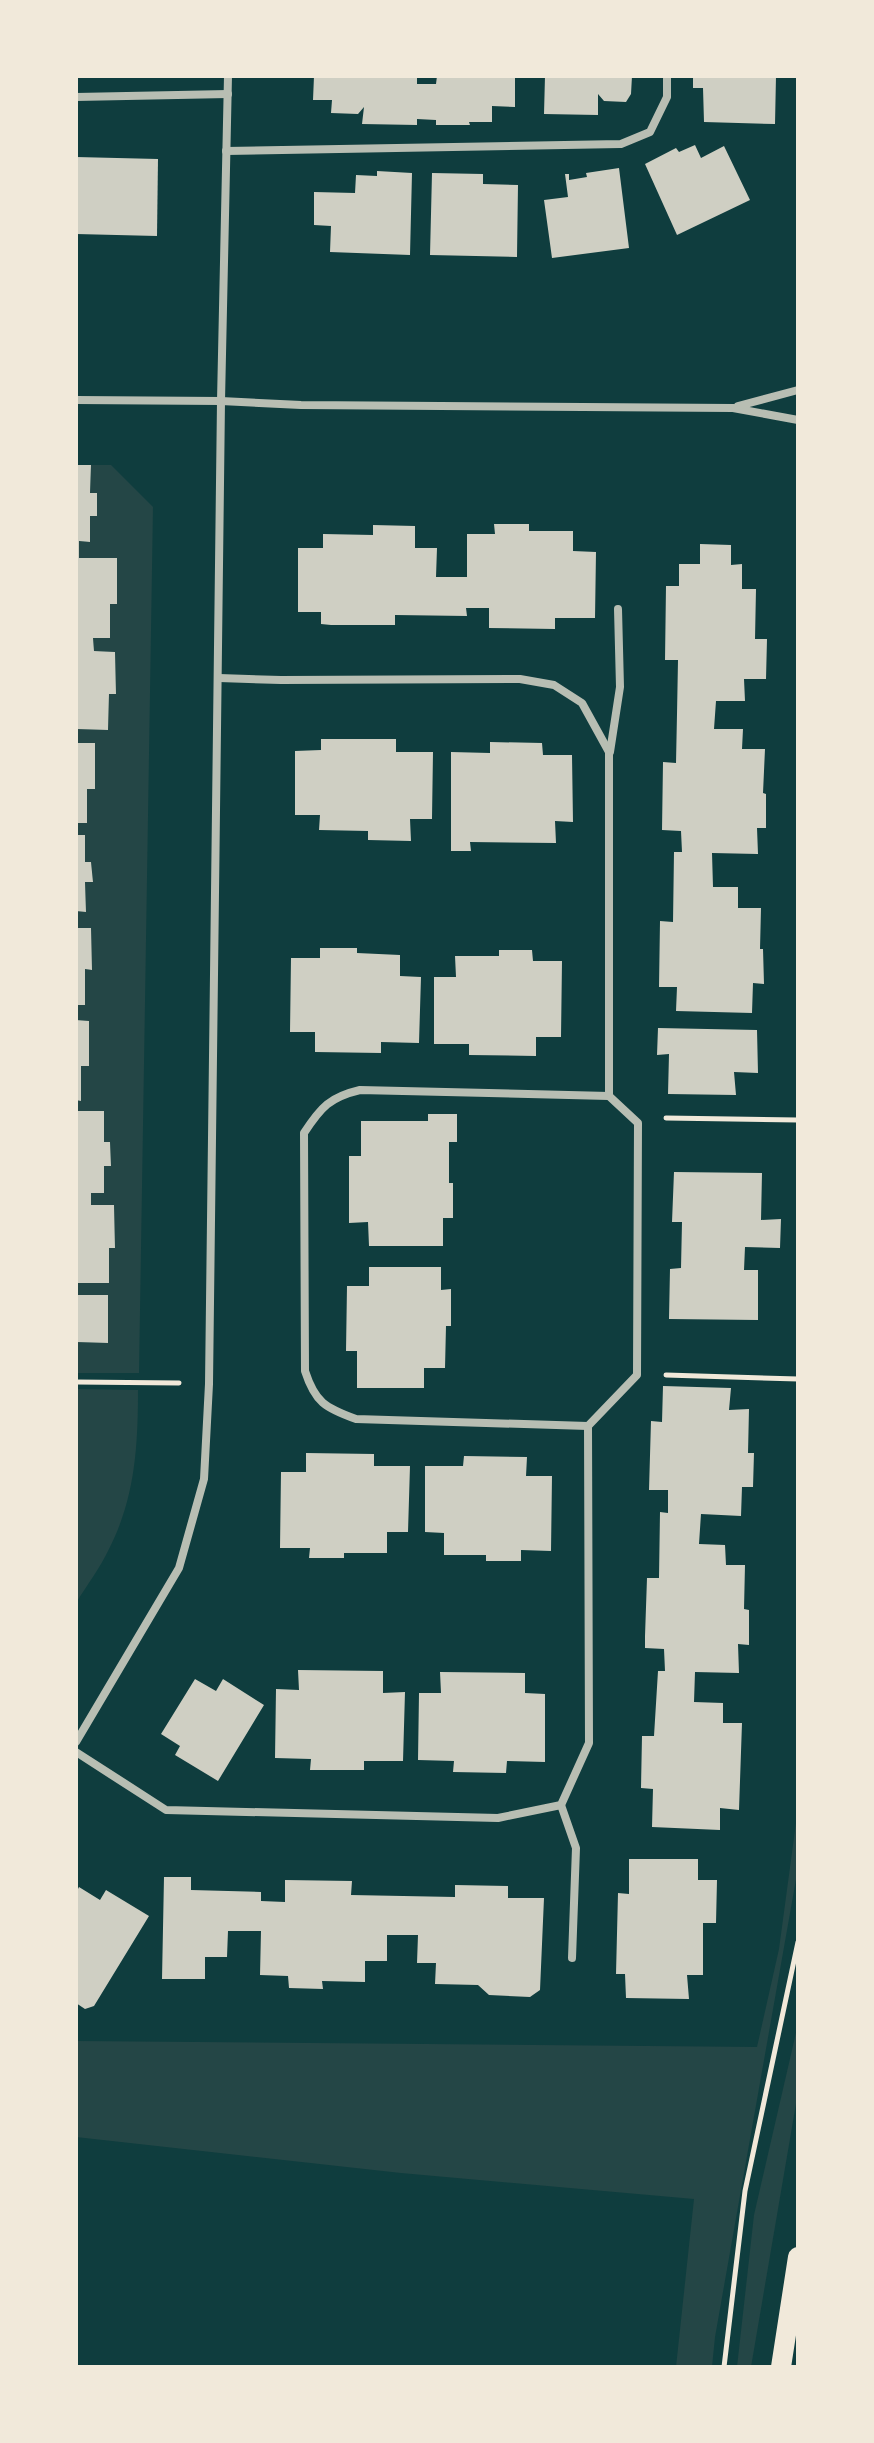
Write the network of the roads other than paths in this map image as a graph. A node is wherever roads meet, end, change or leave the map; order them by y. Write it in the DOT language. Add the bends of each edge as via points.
graph roads {
  1 [pos="228,76"];
  2 [pos="667,76"];
  3 [pos="228,94"];
  4 [pos="76,97"];
  5 [pos="226,151"];
  6 [pos="798,390"];
  7 [pos="76,400"];
  8 [pos="221,401"];
  9 [pos="733,408"];
  10 [pos="798,420"];
  11 [pos="618,609"];
  12 [pos="219,678"];
  13 [pos="609,752"];
  14 [pos="609,1096"];
  15 [pos="588,1426"];
  16 [pos="76,1742"];
  17 [pos="76,1752"];
  18 [pos="561,1805"];
  19 [pos="572,1958"];
  20 [pos="798,2257"];
  21 [pos="781,2367"];
  1 -- 3 [label="street"];
  2 -- 5 [label="street" via="667,97 650,132 621,144"];
  3 -- 4 [label="street"];
  3 -- 5 [label="street"];
  5 -- 8 [label="street"];
  6 -- 9 [label="street"];
  7 -- 8 [label="street"];
  8 -- 9 [label="street"];
  8 -- 12 [label="street"];
  9 -- 10 [label="street"];
  11 -- 13 [label="street" via="620,687"];
  12 -- 13 [label="street" via="520,679 554,685 582,703"];
  12 -- 16 [label="street" via="204,1479 179,1568"];
  13 -- 14 [label="street"];
  14 -- 15 [label="street" via="638,1123 637,1375"];
  14 -- 15 [label="street" via="360,1090 339,1095 319,1110 304,1133 305,1371 313,1394 331,1410 356,1419"];
  15 -- 18 [label="street" via="589,1743"];
  17 -- 18 [label="street" via="166,1810 498,1818"];
  18 -- 19 [label="street" via="576,1848"];
  20 -- 21 [label="main road"];
}
